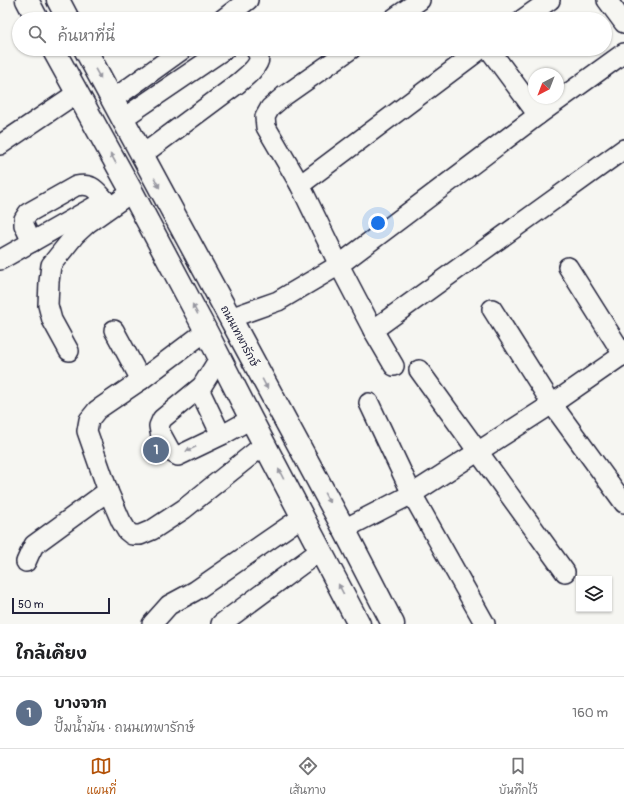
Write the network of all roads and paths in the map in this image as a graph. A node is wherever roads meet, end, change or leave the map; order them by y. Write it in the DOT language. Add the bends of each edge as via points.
graph roads {
  1 [pos="27,0"];
  2 [pos="58,0"];
  3 [pos="248,0"];
  4 [pos="420,0"];
  5 [pos="550,0"];
  6 [pos="607,0"];
  7 [pos="33,12"];
  8 [pos="64,12"];
  9 [pos="232,12"];
  10 [pos="403,12"];
  11 [pos="533,12"];
  12 [pos="624,23"];
  13 [pos="624,53"];
  14 [pos="57,56"];
  15 [pos="89,56"];
  16 [pos="173,56"];
  17 [pos="215,56"];
  18 [pos="259,56"];
  19 [pos="341,56"];
  20 [pos="472,56"];
  21 [pos="494,56"];
  22 [pos="77,93"];
  23 [pos="112,100"];
  24 [pos="538,115"];
  25 [pos="122,119"];
  26 [pos="0,145"];
  27 [pos="624,149"];
  28 [pos="142,155"];
  29 [pos="300,185"];
  30 [pos="130,187"];
  31 [pos="105,200"];
  32 [pos="32,242"];
  33 [pos="0,260"];
  34 [pos="339,266"];
  35 [pos="568,267"];
  36 [pos="492,309"];
  37 [pos="230,318"];
  38 [pos="114,330"];
  39 [pos="373,330"];
  40 [pos="206,331"];
  41 [pos="69,351"];
  42 [pos="624,355"];
  43 [pos="220,357"];
  44 [pos="394,366"];
  45 [pos="419,370"];
  46 [pos="141,380"];
  47 [pos="199,389"];
  48 [pos="369,403"];
  49 [pos="552,404"];
  50 [pos="251,419"];
  51 [pos="221,435"];
  52 [pos="265,444"];
  53 [pos="478,452"];
  54 [pos="108,491"];
  55 [pos="412,494"];
  56 [pos="624,503"];
  57 [pos="302,517"];
  58 [pos="344,529"];
  59 [pos="321,550"];
  60 [pos="26,562"];
  61 [pos="565,572"];
  62 [pos="152,624"];
  63 [pos="221,624"];
  64 [pos="359,624"];
  65 [pos="393,624"];
  66 [pos="485,624"];
  1 -- 7 [label="main road"];
  2 -- 8 [label="main road"];
  3 -- 9 [label="street"];
  4 -- 10 [label="street"];
  5 -- 11 [label="street"];
  6 -- 12 [label="street"];
  13 -- 24 [label="street"];
  14 -- 22 [label="main road"];
  15 -- 23 [label="main road, ถนนเทพารักษ์, one-way"];
  16 -- 23 [label="street"];
  17 -- 25 [label="street"];
  18 -- 28 [label="street" via="258,63 236,85"];
  19 -- 29 [label="street" via="284,96 270,108 265,117 266,127"];
  20 -- 29 [label="street"];
  21 -- 24 [label="street"];
  22 -- 26 [label="street"];
  30 -- 22 [label="main road, one-way"];
  23 -- 25 [label="main road, ถนนเทพารักษ์"];
  24 -- 34 [label="street"];
  25 -- 28 [label="main road, ถนนเทพารักษ์"];
  27 -- 39 [label="street"];
  28 -- 37 [label="main road, ถนนเทพารักษ์, one-way"];
  29 -- 34 [label="street"];
  30 -- 31 [label="street"];
  40 -- 30 [label="main road, one-way"];
  30 -- 41 [label="street" via="75,235 52,265 48,305 52,320"];
  31 -- 32 [label="street"];
  31 -- 32 [label="street" via="93,186 76,186 28,214 24,225"];
  32 -- 33 [label="street"];
  34 -- 37 [label="street" via="278,300"];
  34 -- 39 [label="street"];
  35 -- 42 [label="street"];
  36 -- 49 [label="street"];
  37 -- 58 [label="main road, ถนนเทพารักษ์, one-way"];
  38 -- 46 [label="street"];
  39 -- 44 [label="street"];
  40 -- 43 [label="main road"];
  40 -- 46 [label="street"];
  42 -- 49 [label="street"];
  43 -- 47 [label="street"];
  43 -- 50 [label="main road"];
  45 -- 53 [label="street"];
  46 -- 54 [label="street" via="97,410 89,420 87,431"];
  47 -- 51 [label="street"];
  51 -- 47 [label="street, one-way" via="178,456 170,452 160,432 162,419"];
  48 -- 55 [label="street"];
  49 -- 53 [label="street"];
  49 -- 56 [label="street"];
  50 -- 51 [label="street"];
  50 -- 52 [label="main road"];
  52 -- 54 [label="street" via="184,509 140,535 132,535 127,531"];
  57 -- 52 [label="main road, one-way"];
  53 -- 55 [label="street"];
  53 -- 61 [label="street"];
  54 -- 60 [label="street" via="34,546"];
  55 -- 58 [label="street"];
  55 -- 66 [label="street"];
  57 -- 59 [label="main road"];
  57 -- 62 [label="street" via="195,591 169,605"];
  58 -- 65 [label="main road, ถนนเทพารักษ์"];
  59 -- 63 [label="street"];
  64 -- 59 [label="main road, one-way"];
}
